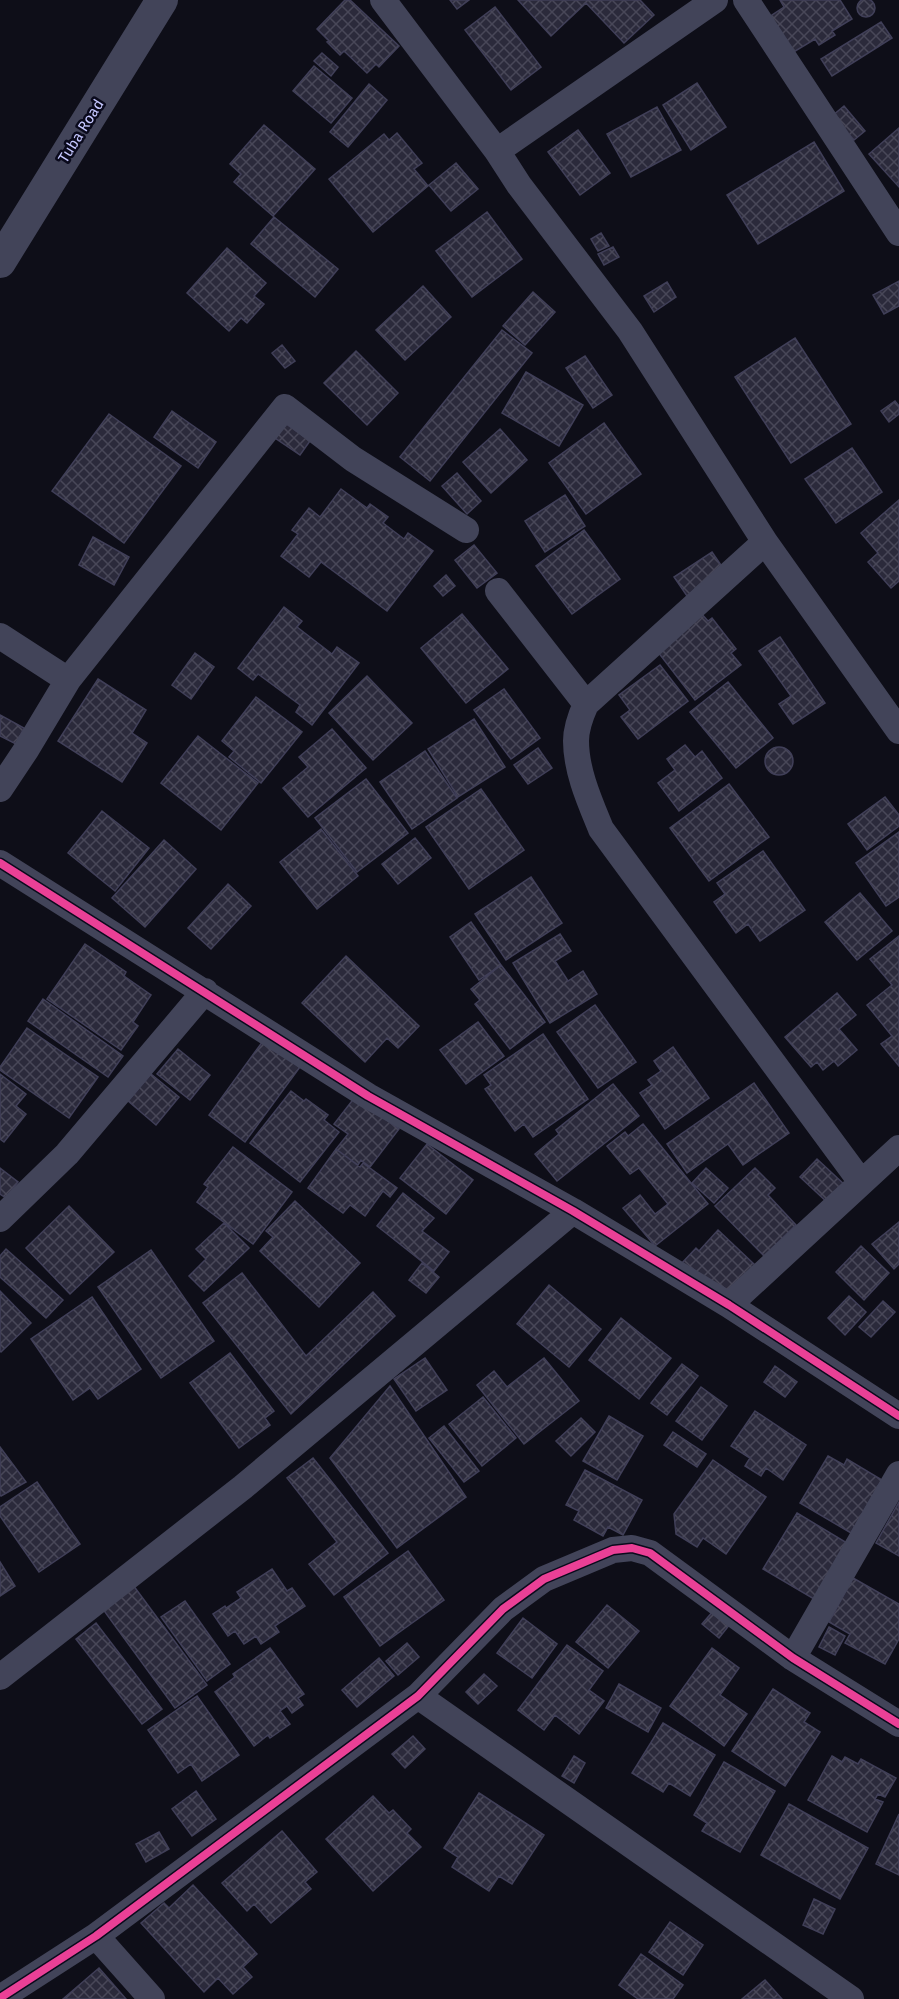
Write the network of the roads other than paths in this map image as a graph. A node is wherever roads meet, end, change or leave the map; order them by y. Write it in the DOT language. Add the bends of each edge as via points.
graph roads {
  1 [pos="162,0"];
  2 [pos="383,0"];
  3 [pos="715,0"];
  4 [pos="746,0"];
  5 [pos="497,151"];
  6 [pos="899,233"];
  7 [pos="0,262"];
  8 [pos="466,530"];
  9 [pos="765,542"];
  10 [pos="498,591"];
  11 [pos="0,636"];
  12 [pos="68,680"];
  13 [pos="586,704"];
  14 [pos="899,731"];
  15 [pos="0,789"];
  16 [pos="0,863"];
  17 [pos="205,991"];
  18 [pos="899,1148"];
  19 [pos="861,1182"];
  20 [pos="573,1212"];
  21 [pos="0,1219"];
  22 [pos="729,1305"];
  23 [pos="899,1416"];
  24 [pos="899,1474"];
  25 [pos="793,1658"];
  26 [pos="0,1677"];
  27 [pos="418,1696"];
  28 [pos="899,1724"];
  29 [pos="96,1936"];
  30 [pos="0,1998"];
  31 [pos="152,1999"];
  32 [pos="851,1999"];
  1 -- 7 [label="street, Tuba Road"];
  2 -- 5 [label="street"];
  3 -- 5 [label="street"];
  4 -- 6 [label="street"];
  5 -- 9 [label="street" via="630,331"];
  8 -- 12 [label="street" via="353,459 285,408"];
  9 -- 13 [label="street"];
  9 -- 14 [label="street"];
  10 -- 13 [label="street"];
  11 -- 12 [label="street"];
  12 -- 15 [label="street"];
  13 -- 19 [label="street" via="576,741 581,771 601,829"];
  16 -- 17 [label="street"];
  17 -- 20 [label="street" via="368,1096"];
  17 -- 21 [label="street" via="67,1154"];
  18 -- 19 [label="street"];
  19 -- 22 [label="street"];
  20 -- 22 [label="street"];
  20 -- 26 [label="street" via="243,1487"];
  22 -- 23 [label="street"];
  24 -- 25 [label="street"];
  25 -- 27 [label="street" via="650,1553 632,1548 613,1550 544,1579 503,1609"];
  25 -- 28 [label="street"];
  27 -- 29 [label="street"];
  27 -- 32 [label="street"];
  29 -- 30 [label="street"];
  29 -- 31 [label="street"];
}
